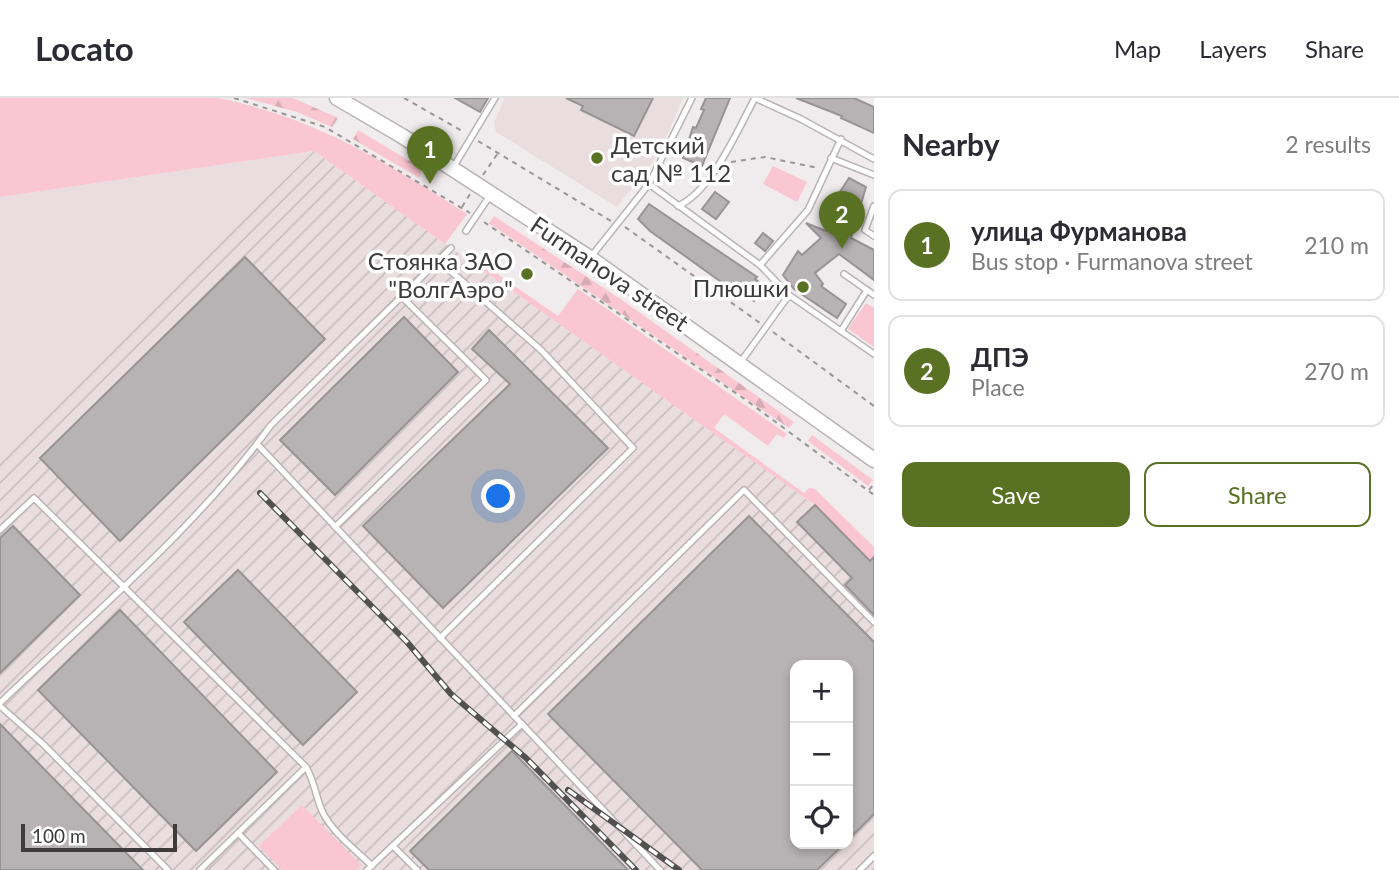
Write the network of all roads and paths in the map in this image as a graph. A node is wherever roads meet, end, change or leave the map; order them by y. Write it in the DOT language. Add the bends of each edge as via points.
graph roads {
  1 [pos="234,98"];
  2 [pos="337,98"];
  3 [pos="404,98"];
  4 [pos="495,98"];
  5 [pos="692,98"];
  6 [pos="472,137"];
  7 [pos="841,139"];
  8 [pos="831,158"];
  9 [pos="874,159"];
  10 [pos="719,164"];
  11 [pos="453,169"];
  12 [pos="826,169"];
  13 [pos="874,175"];
  14 [pos="649,184"];
  15 [pos="491,194"];
  16 [pos="678,206"];
  17 [pos="874,206"];
  18 [pos="476,216"];
  19 [pos="617,222"];
  20 [pos="466,231"];
  21 [pos="874,236"];
  22 [pos="450,248"];
  23 [pos="590,258"];
  24 [pos="438,260"];
  25 [pos="760,265"];
  26 [pos="844,274"];
  27 [pos="867,290"];
  28 [pos="789,295"];
  29 [pos="874,295"];
  30 [pos="401,296"];
  31 [pos="767,327"];
  32 [pos="841,331"];
  33 [pos="874,354"];
  34 [pos="740,363"];
  35 [pos="874,406"];
  36 [pos="257,445"];
  37 [pos="872,455"];
  38 [pos="874,484"];
  39 [pos="869,491"];
  40 [pos="874,495"];
  41 [pos="335,527"];
  42 [pos="0,530"];
  43 [pos="122,587"];
  44 [pos="874,622"];
  45 [pos="440,638"];
  46 [pos="0,704"];
  47 [pos="514,716"];
  48 [pos="522,724"];
  49 [pos="306,767"];
  50 [pos="238,834"];
  51 [pos="393,846"];
  52 [pos="874,856"];
  53 [pos="370,868"];
  54 [pos="167,870"];
  55 [pos="200,870"];
  56 [pos="274,870"];
  57 [pos="417,870"];
  58 [pos="660,870"];
  59 [pos="860,870"];
  1 -- 18 [label="path" via="325,127"];
  2 -- 11 [label="main road, Furmanova street"];
  3 -- 6 [label="path"];
  4 -- 6 [label="lane"];
  5 -- 14 [label="lane"];
  6 -- 11 [label="lane"];
  6 -- 19 [label="path" via="604,220"];
  7 -- 8 [label="lane"];
  7 -- 9 [label="lane"];
  7 -- 10 [label="lane" via="755,98"];
  8 -- 12 [label="lane"];
  8 -- 13 [label="lane"];
  10 -- 12 [label="path" via="765,157"];
  10 -- 16 [label="lane" via="690,200"];
  11 -- 15 [label="main road, Furmanova street"];
  12 -- 25 [label="lane" via="808,210"];
  14 -- 16 [label="lane"];
  14 -- 19 [label="lane"];
  15 -- 18 [label="lane"];
  15 -- 23 [label="main road, Furmanova street"];
  16 -- 25 [label="lane"];
  17 -- 21 [label="lane" via="865,230"];
  18 -- 20 [label="lane"];
  18 -- 39 [label="path" via="746,400"];
  19 -- 23 [label="lane"];
  19 -- 31 [label="path"];
  22 -- 24 [label="lane"];
  23 -- 34 [label="main road, Furmanova street"];
  24 -- 30 [label="lane"];
  24 -- 45 [label="lane" via="541,350 634,448"];
  25 -- 28 [label="lane"];
  26 -- 27 [label="lane"];
  27 -- 29 [label="lane"];
  27 -- 32 [label="lane"];
  28 -- 31 [label="lane"];
  28 -- 32 [label="lane"];
  30 -- 36 [label="lane" via="280,415"];
  30 -- 41 [label="lane" via="486,380"];
  31 -- 34 [label="lane"];
  31 -- 35 [label="path"];
  32 -- 33 [label="lane"];
  34 -- 37 [label="main road, Furmanova street"];
  36 -- 41 [label="lane"];
  36 -- 43 [label="lane"];
  38 -- 39 [label="path"];
  39 -- 40 [label="path"];
  41 -- 45 [label="lane"];
  42 -- 43 [label="lane" via="34,498"];
  43 -- 46 [label="lane"];
  43 -- 49 [label="lane"];
  44 -- 47 [label="lane" via="744,491"];
  45 -- 47 [label="lane"];
  46 -- 54 [label="lane"];
  47 -- 48 [label="lane"];
  48 -- 51 [label="lane"];
  48 -- 58 [label="lane"];
  49 -- 50 [label="lane"];
  49 -- 53 [label="lane" via="330,824"];
  50 -- 55 [label="lane"];
  50 -- 56 [label="lane"];
  51 -- 53 [label="lane"];
  51 -- 57 [label="lane"];
  52 -- 59 [label="lane"];
}
